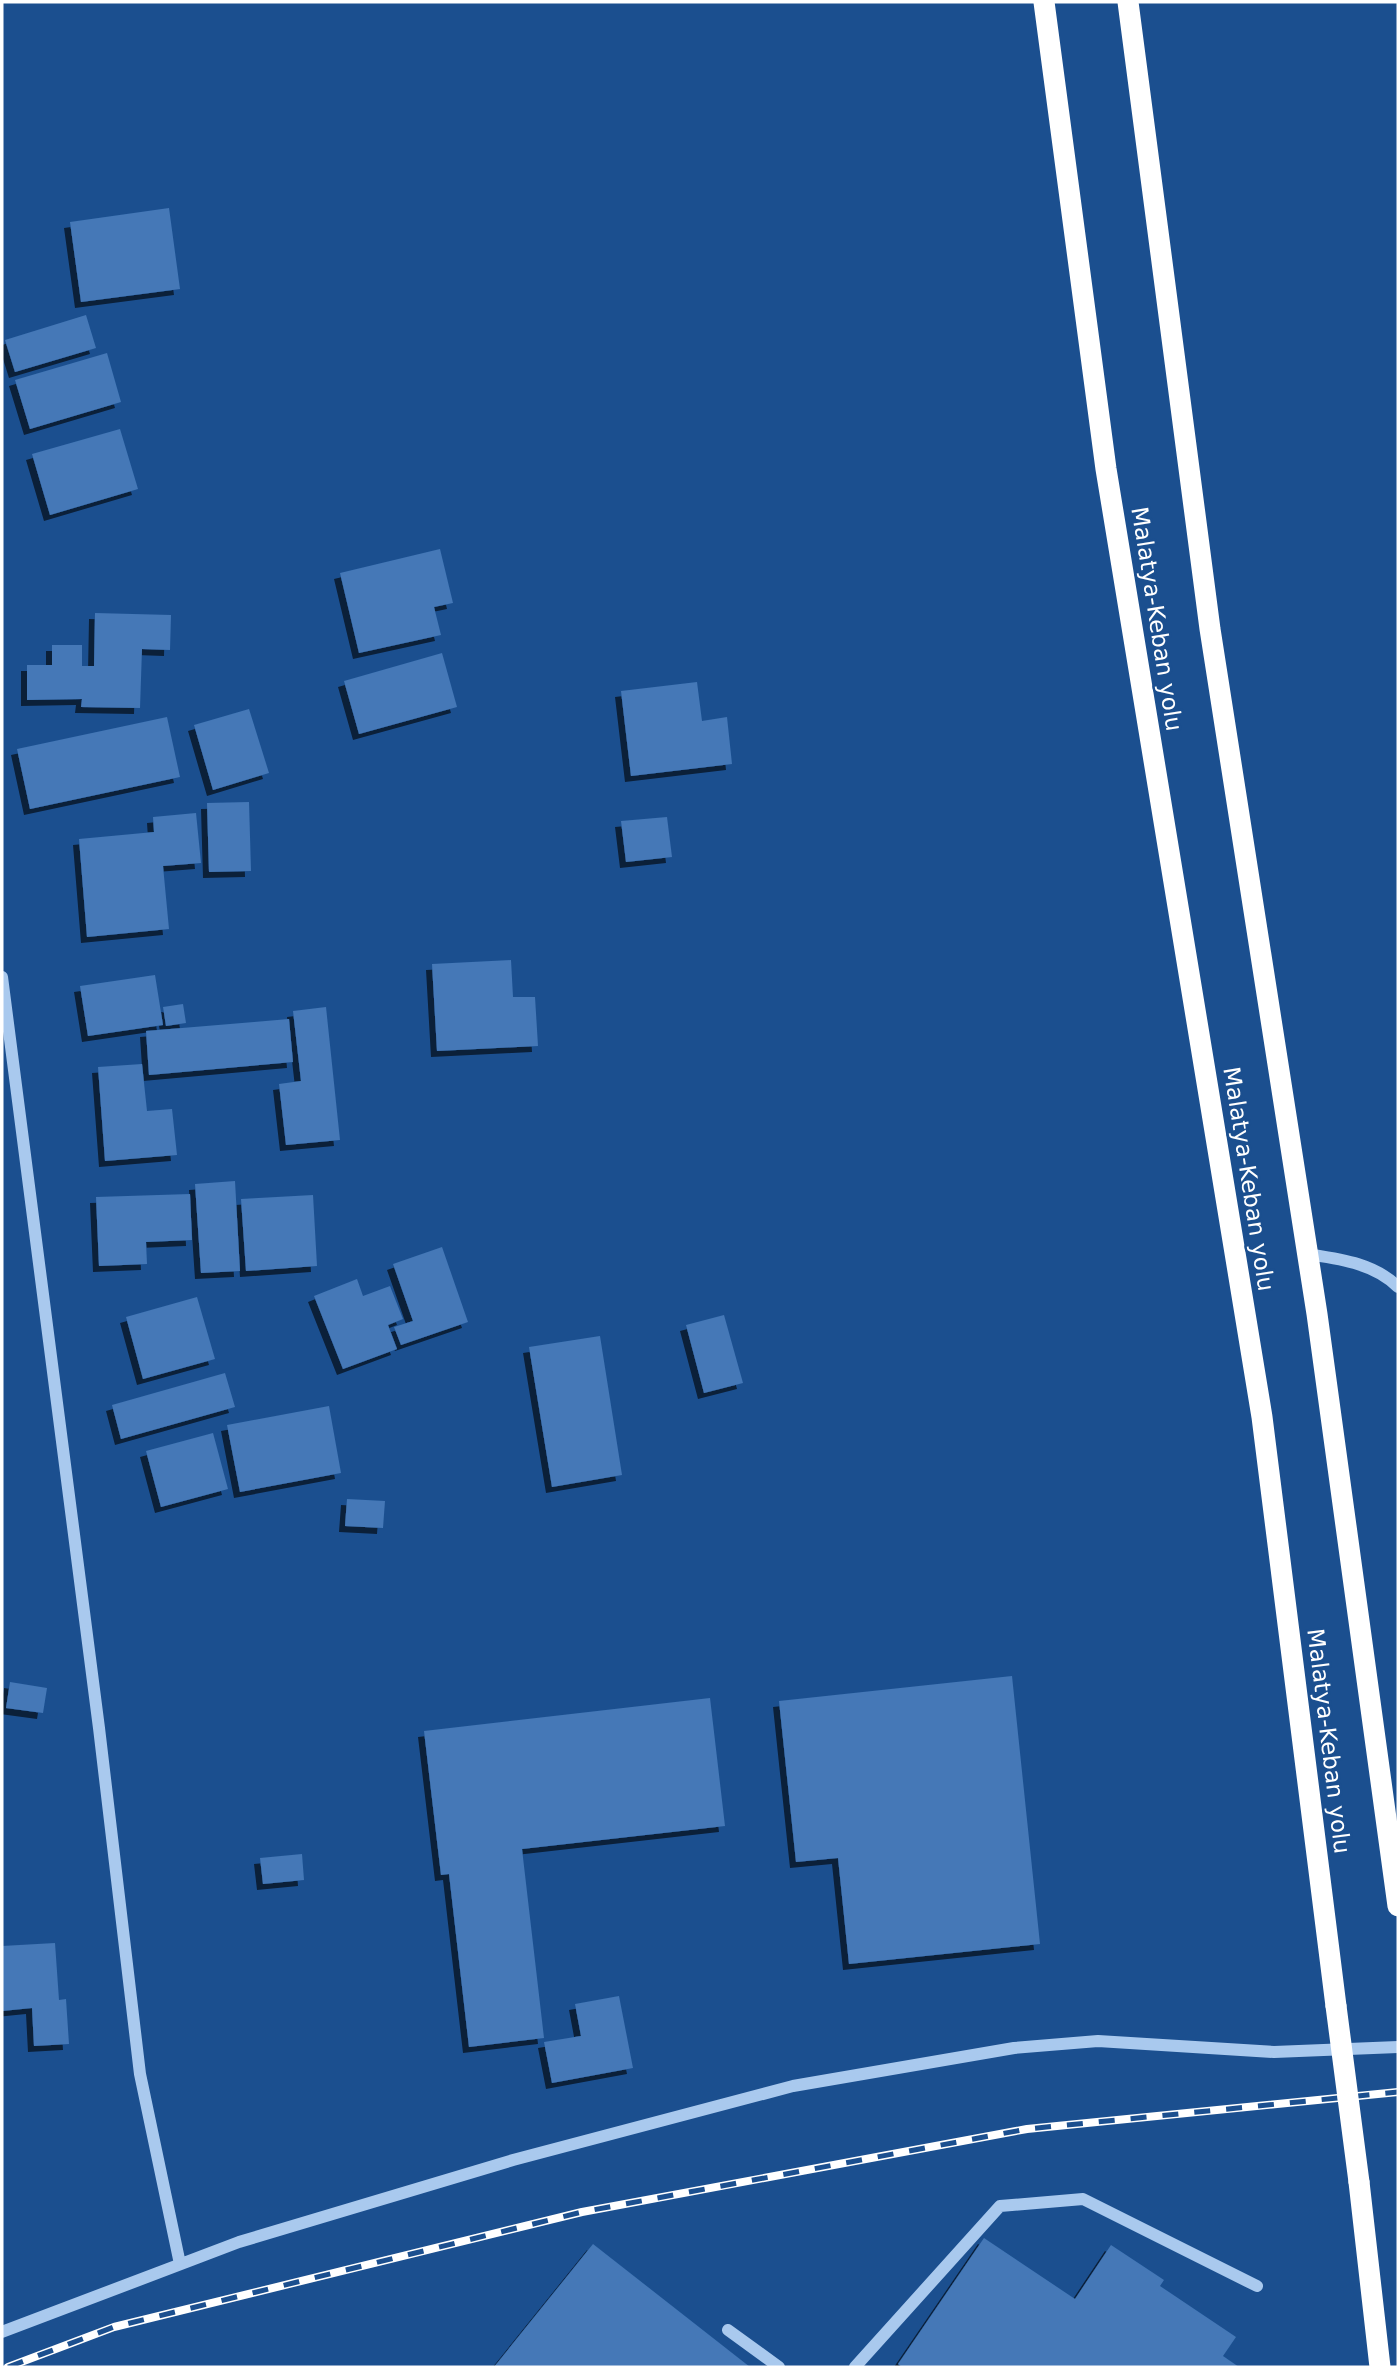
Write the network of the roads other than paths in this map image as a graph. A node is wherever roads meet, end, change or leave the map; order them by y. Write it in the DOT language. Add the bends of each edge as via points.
graph roads {
  1 [pos="1044,2"];
  2 [pos="1128,2"];
  3 [pos="2,977"];
  4 [pos="1307,1254"];
  5 [pos="1398,1287"];
  6 [pos="1398,1906"];
  7 [pos="1398,2047"];
  8 [pos="180,2264"];
  9 [pos="1257,2286"];
  10 [pos="728,2330"];
  11 [pos="2,2332"];
  12 [pos="779,2367"];
  13 [pos="855,2367"];
  14 [pos="1380,2367"];
  1 -- 14 [label="highway, Malatya-Keban yolu, bridge" via="1106,469 1262,1418"];
  2 -- 4 [label="highway, Malatya-Keban yolu" via="1210,629"];
  3 -- 8 [label="street" via="140,2074"];
  4 -- 5 [label="street" via="1354,1261"];
  4 -- 6 [label="highway, Malatya-Keban yolu"];
  7 -- 8 [label="street" via="1274,2052 1098,2041 1014,2048 793,2086 513,2160"];
  8 -- 11 [label="street"];
  9 -- 13 [label="street" via="1083,2199 1000,2206"];
  10 -- 12 [label="street"];
}
